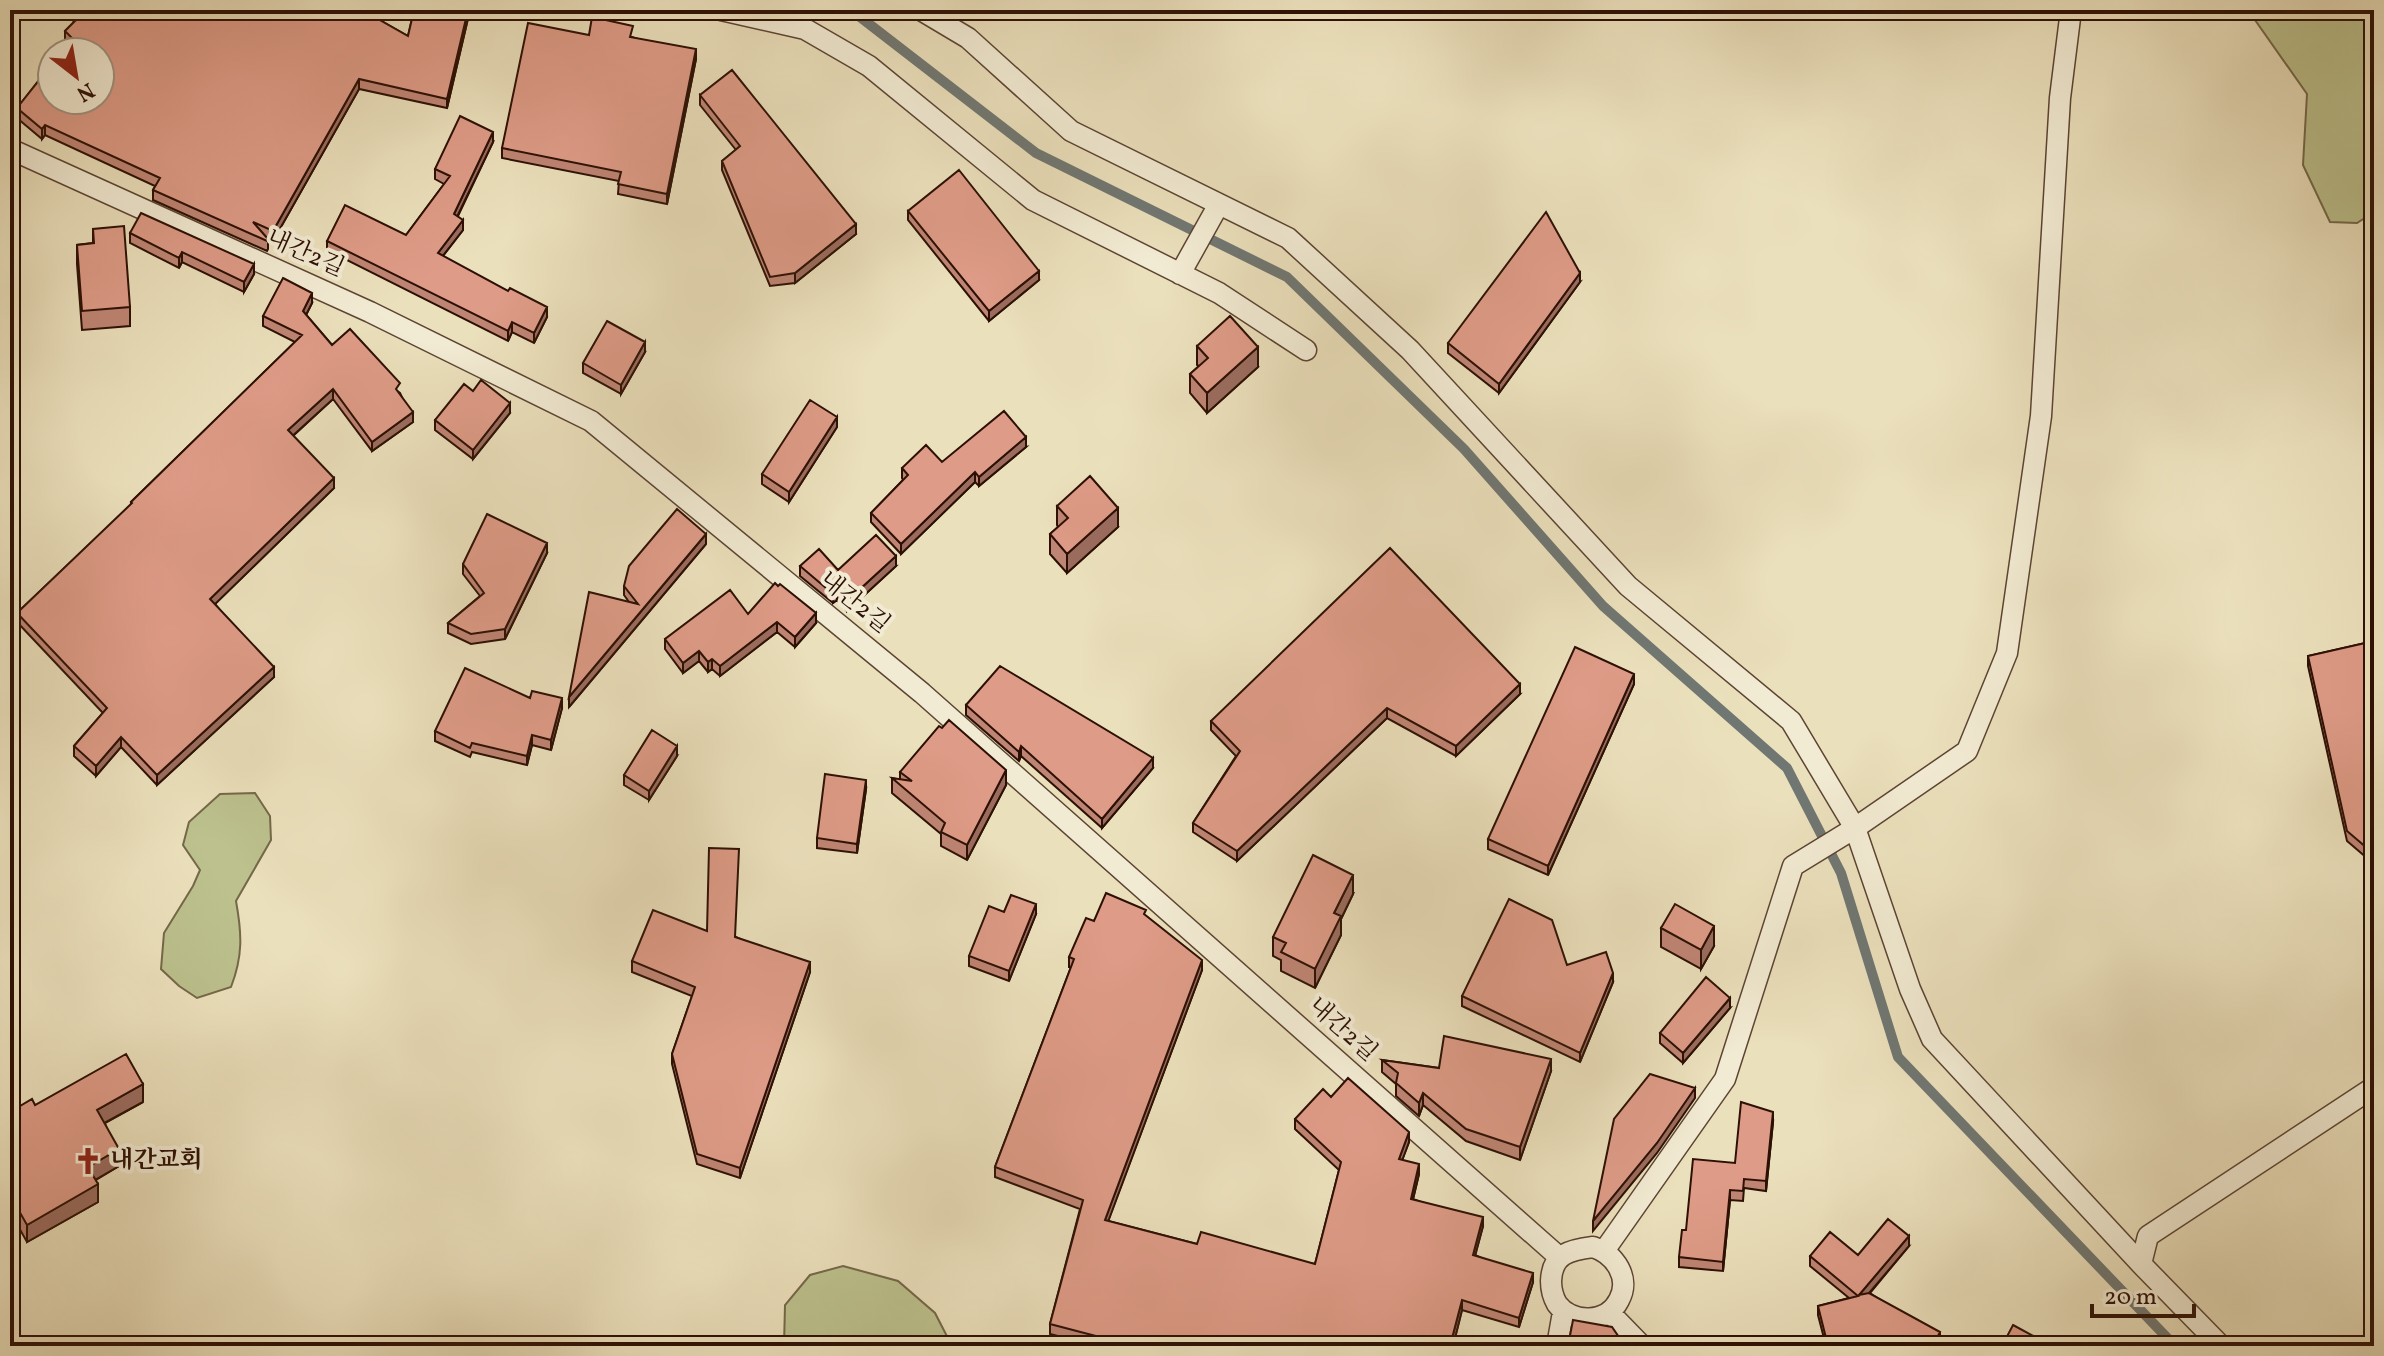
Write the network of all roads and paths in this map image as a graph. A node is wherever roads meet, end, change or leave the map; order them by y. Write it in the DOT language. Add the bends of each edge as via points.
graph roads {
  1 [pos="721,10"];
  2 [pos="921,10"];
  3 [pos="2071,10"];
  4 [pos="10,149"];
  5 [pos="1219,204"];
  6 [pos="1180,274"];
  7 [pos="1306,350"];
  8 [pos="1855,828"];
  9 [pos="2374,1087"];
  10 [pos="1604,1251"];
  11 [pos="1559,1257"];
  12 [pos="2141,1264"];
  13 [pos="1563,1312"];
  14 [pos="1609,1312"];
  15 [pos="1557,1346"];
  16 [pos="1642,1346"];
  17 [pos="2221,1346"];
  1 -- 6 [label="lane" via="805,29 869,66 1033,200"];
  2 -- 5 [label="lane" via="968,38 1071,131"];
  3 -- 8 [label="lane" via="2060,98 2041,416 2007,653 1967,751"];
  4 -- 11 [label="lane, 내간2길" via="370,312 591,421 922,693"];
  5 -- 6 [label="lane"];
  5 -- 8 [label="lane" via="1288,238 1410,350 1628,586 1791,721"];
  6 -- 7 [label="lane"];
  8 -- 10 [label="lane" via="1793,866 1725,1079"];
  8 -- 12 [label="lane" via="1932,1039"];
  9 -- 12 [label="lane" via="2148,1236"];
  10 -- 11 [label="lane" via="1593,1247"];
  10 -- 14 [label="lane" via="1622,1275 1619,1300"];
  11 -- 13 [label="lane" via="1551,1285"];
  12 -- 17 [label="lane"];
  13 -- 14 [label="lane" via="1587,1319"];
  13 -- 15 [label="lane"];
  14 -- 16 [label="lane"];
}
